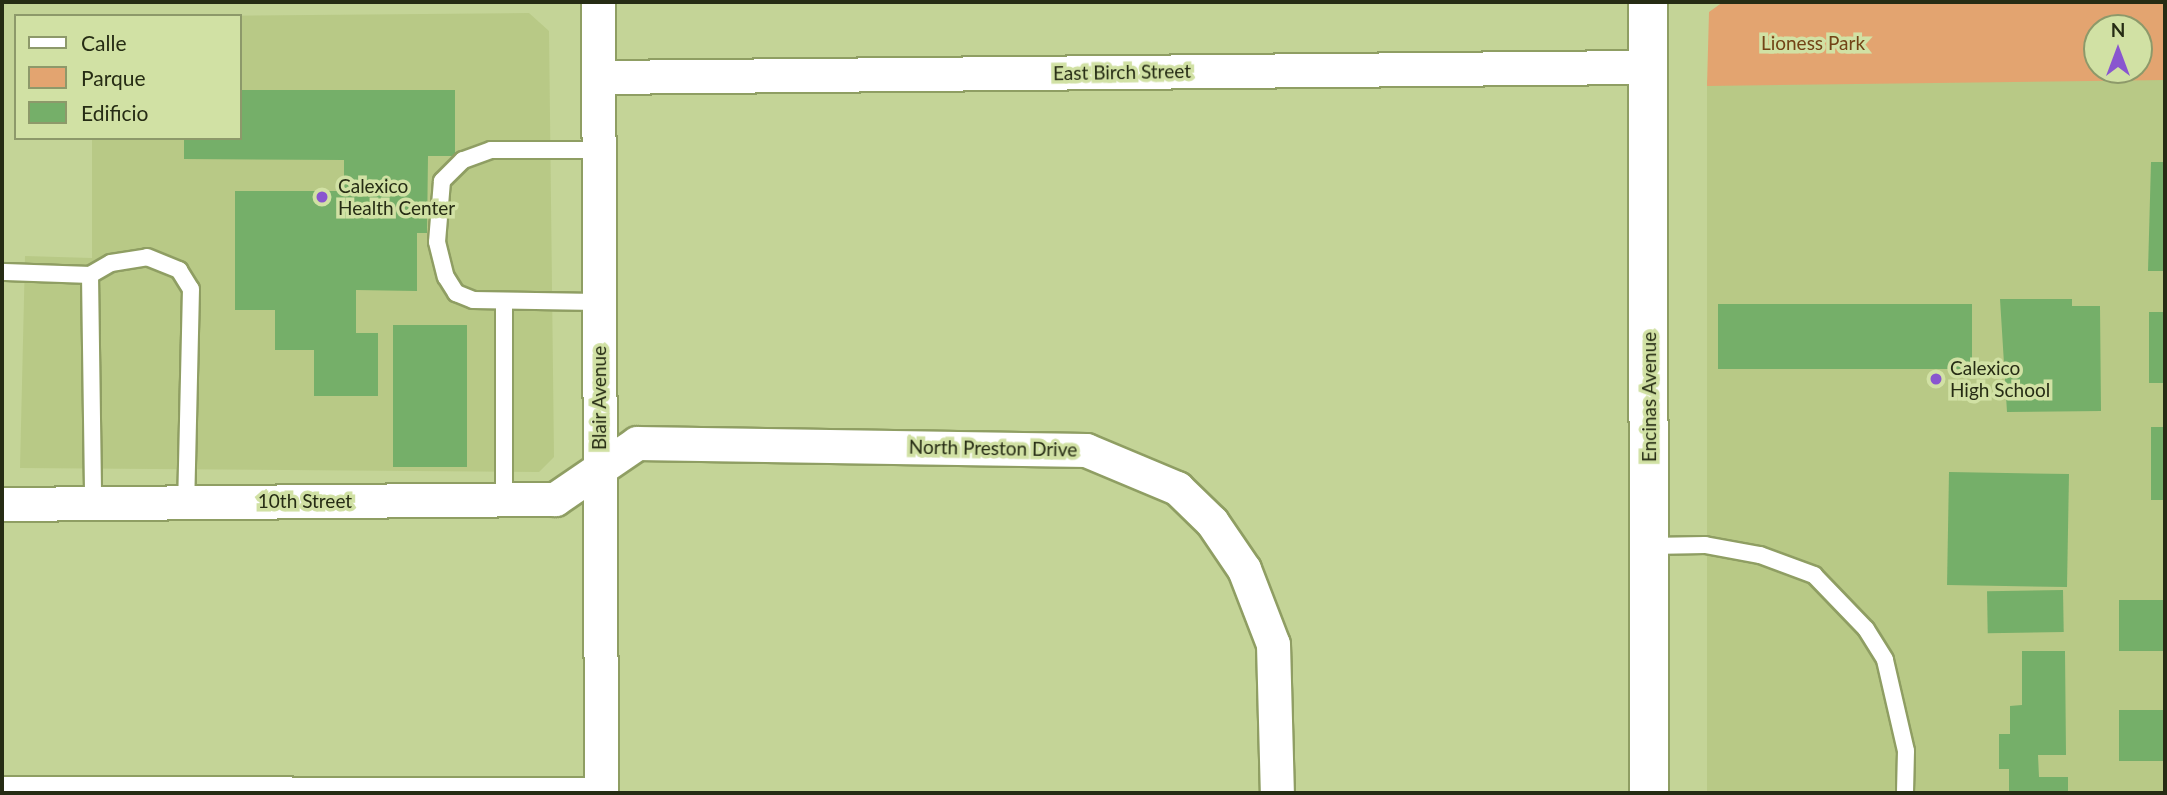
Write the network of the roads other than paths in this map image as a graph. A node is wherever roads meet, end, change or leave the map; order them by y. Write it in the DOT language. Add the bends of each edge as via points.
graph roads {
  1 [pos="598,2"];
  2 [pos="1648,2"];
  3 [pos="1647,67"];
  4 [pos="598,77"];
  5 [pos="598,150"];
  6 [pos="2,272"];
  7 [pos="90,275"];
  8 [pos="504,301"];
  9 [pos="598,302"];
  10 [pos="599,469"];
  11 [pos="504,500"];
  12 [pos="186,502"];
  13 [pos="93,503"];
  14 [pos="2,504"];
  15 [pos="1650,546"];
  16 [pos="2,785"];
  17 [pos="601,789"];
  18 [pos="1277,793"];
  19 [pos="1649,793"];
  20 [pos="1905,793"];
  1 -- 4 [label="street, Blair Avenue"];
  2 -- 3 [label="street, Encinas Avenue"];
  3 -- 4 [label="street, East Birch Street"];
  3 -- 15 [label="street, Encinas Avenue"];
  4 -- 5 [label="street, Blair Avenue"];
  5 -- 8 [label="lane" via="491,150 463,160 442,181 437,242 446,277 456,293 473,300"];
  5 -- 9 [label="street, Blair Avenue"];
  6 -- 7 [label="lane"];
  7 -- 12 [label="lane" via="111,263 147,257 179,270 191,289"];
  7 -- 13 [label="lane"];
  8 -- 9 [label="lane"];
  8 -- 11 [label="lane"];
  9 -- 10 [label="street, Blair Avenue"];
  10 -- 11 [label="street, 10th Street" via="555,499"];
  10 -- 17 [label="street, Blair Avenue"];
  10 -- 18 [label="street, North Preston Drive" via="637,443 1050,446 1086,450 1153,476 1177,488 1212,522 1260,603 1277,693"];
  11 -- 12 [label="street, 10th Street"];
  12 -- 13 [label="street, 10th Street"];
  13 -- 14 [label="street, 10th Street"];
  15 -- 19 [label="street, Encinas Avenue"];
  15 -- 20 [label="lane" via="1705,545 1759,555 1814,575 1866,629 1885,660 1899,706"];
  16 -- 17 [label="lane"];
}
